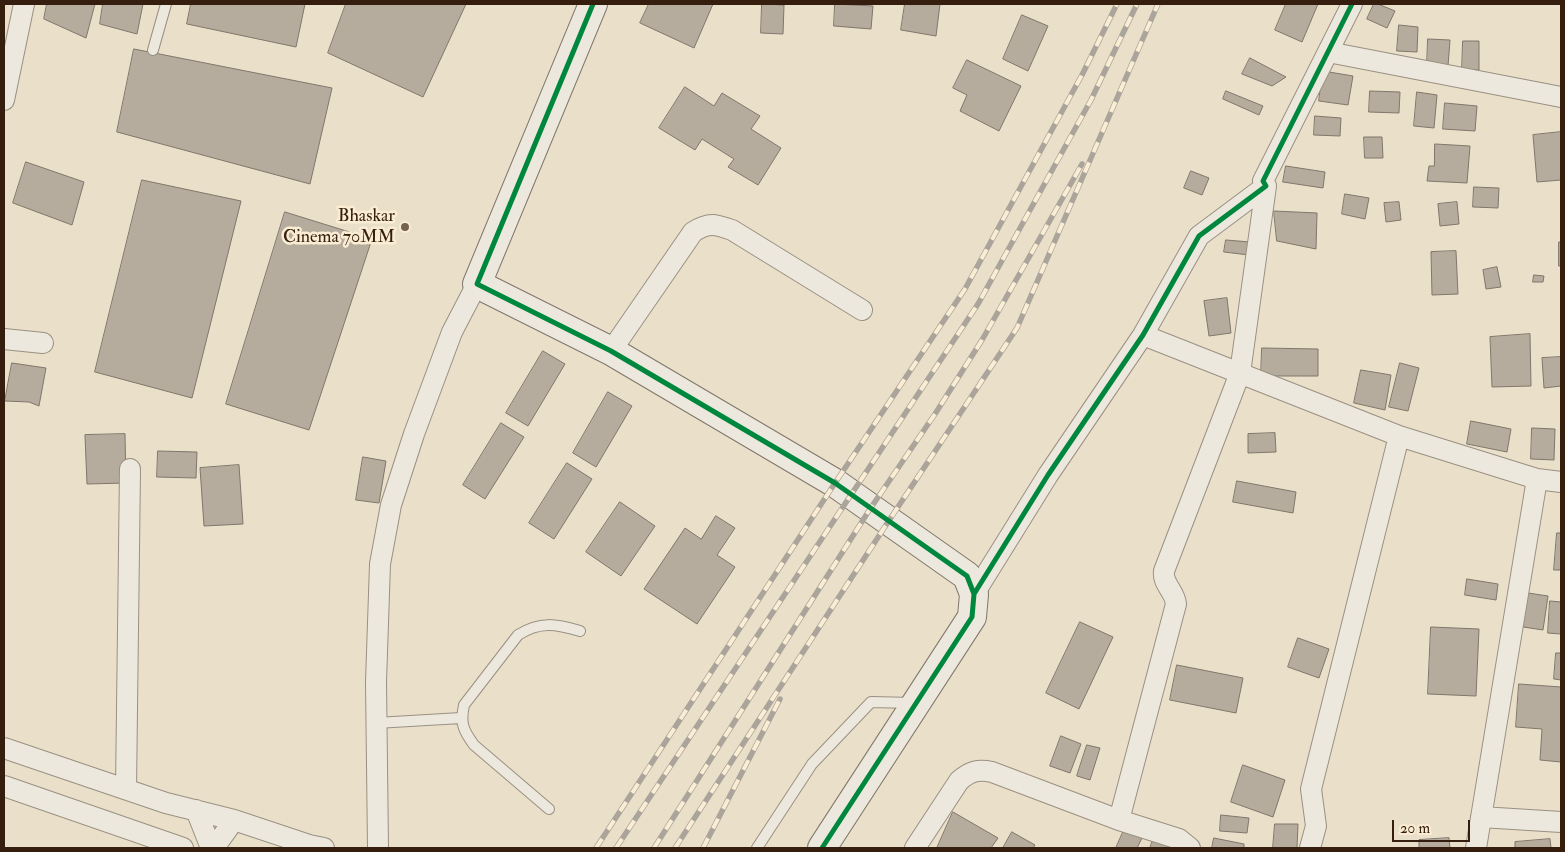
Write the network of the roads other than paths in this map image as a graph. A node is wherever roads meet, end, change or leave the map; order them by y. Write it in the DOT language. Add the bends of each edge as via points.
graph roads {
  1 [pos="24,4"];
  2 [pos="166,4"];
  3 [pos="593,4"];
  4 [pos="1352,4"];
  5 [pos="153,50"];
  6 [pos="1328,52"];
  7 [pos="1561,98"];
  8 [pos="4,100"];
  9 [pos="1266,186"];
  10 [pos="477,284"];
  11 [pos="862,310"];
  12 [pos="1143,335"];
  13 [pos="4,339"];
  14 [pos="43,343"];
  15 [pos="611,351"];
  16 [pos="1240,373"];
  17 [pos="1400,436"];
  18 [pos="130,469"];
  19 [pos="1537,479"];
  20 [pos="1561,482"];
  21 [pos="974,594"];
  22 [pos="580,631"];
  23 [pos="915,703"];
  24 [pos="461,718"];
  25 [pos="376,723"];
  26 [pos="4,748"];
  27 [pos="4,786"];
  28 [pos="126,789"];
  29 [pos="549,809"];
  30 [pos="196,810"];
  31 [pos="1481,817"];
  32 [pos="234,820"];
  33 [pos="1119,820"];
  34 [pos="1561,822"];
  35 [pos="183,848"];
  36 [pos="212,848"];
  37 [pos="324,848"];
  38 [pos="378,848"];
  39 [pos="757,848"];
  40 [pos="822,848"];
  41 [pos="915,848"];
  42 [pos="1190,848"];
  43 [pos="1310,848"];
  44 [pos="1476,848"];
  1 -- 8 [label="street"];
  2 -- 5 [label="lane"];
  3 -- 10 [label="street"];
  4 -- 6 [label="street"];
  6 -- 7 [label="street"];
  6 -- 9 [label="street" via="1263,180"];
  9 -- 12 [label="street" via="1199,236"];
  9 -- 16 [label="street"];
  10 -- 15 [label="street"];
  10 -- 25 [label="street" via="452,332 390,505 380,564"];
  11 -- 15 [label="street" via="732,230 705,225 693,232"];
  12 -- 16 [label="street"];
  12 -- 21 [label="street" via="1048,475"];
  13 -- 14 [label="street"];
  15 -- 21 [label="street" via="835,483 967,576"];
  16 -- 17 [label="street"];
  16 -- 33 [label="street" via="1164,571 1163,577 1174,593 1176,604"];
  17 -- 19 [label="street"];
  17 -- 43 [label="street" via="1311,789 1316,826"];
  18 -- 28 [label="street"];
  19 -- 20 [label="street"];
  19 -- 31 [label="street"];
  21 -- 23 [label="street" via="972,617"];
  22 -- 24 [label="lane" via="561,625 543,625 518,635 464,705"];
  23 -- 39 [label="lane" via="871,702 812,764"];
  23 -- 40 [label="street"];
  24 -- 25 [label="lane"];
  24 -- 29 [label="lane" via="465,732 474,744"];
  25 -- 38 [label="street"];
  26 -- 28 [label="street"];
  27 -- 35 [label="street"];
  28 -- 30 [label="street"];
  30 -- 32 [label="street"];
  30 -- 36 [label="street"];
  31 -- 34 [label="street"];
  31 -- 44 [label="street"];
  32 -- 36 [label="street"];
  32 -- 37 [label="street"];
  33 -- 41 [label="street" via="992,772 974,770 959,781"];
  33 -- 42 [label="street" via="1179,838"];
}
